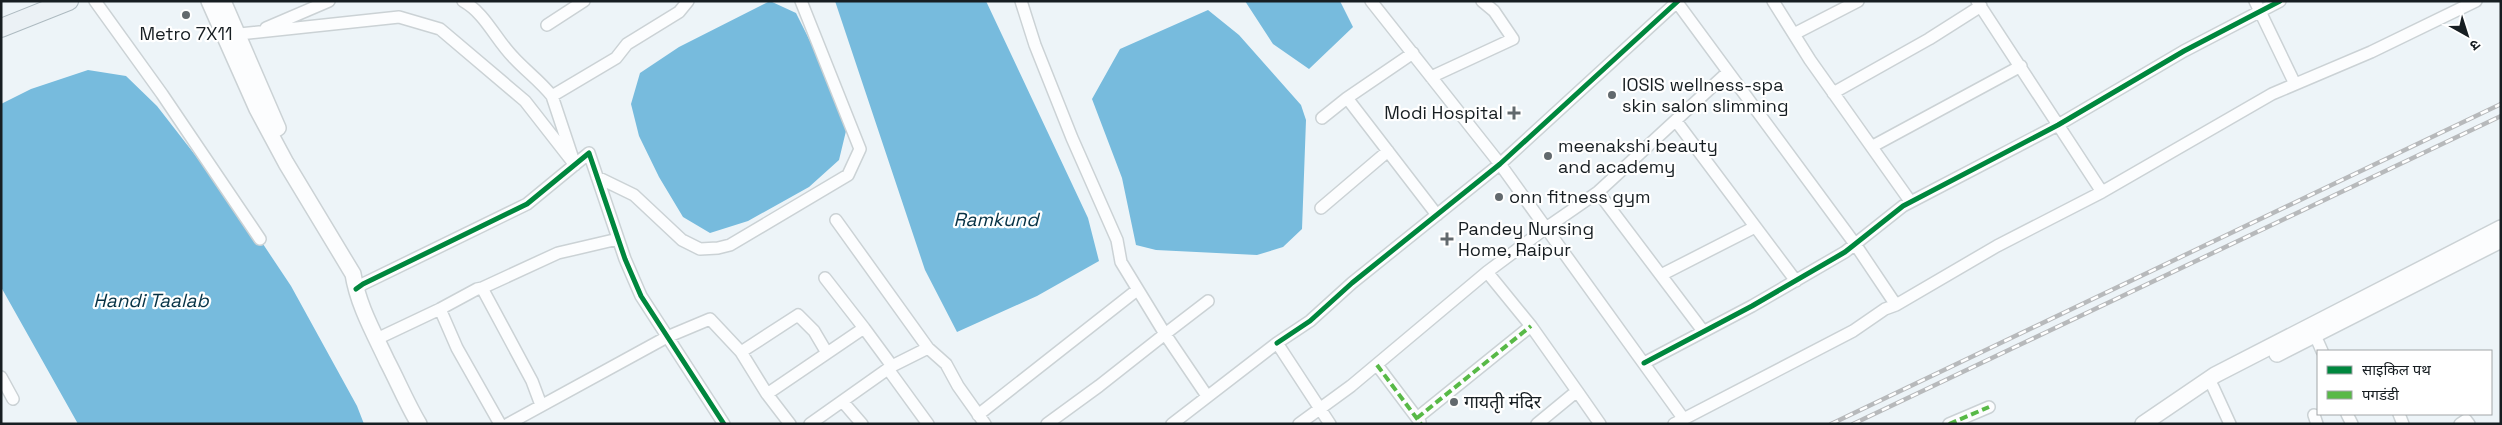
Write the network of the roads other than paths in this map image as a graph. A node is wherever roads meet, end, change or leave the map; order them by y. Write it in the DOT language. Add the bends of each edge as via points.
graph roads {
  1 [pos="40,1"];
  2 [pos="69,1"];
  3 [pos="95,1"];
  4 [pos="209,1"];
  5 [pos="223,1"];
  6 [pos="329,1"];
  7 [pos="463,1"];
  8 [pos="584,1"];
  9 [pos="688,1"];
  10 [pos="801,1"];
  11 [pos="1035,1"];
  12 [pos="1482,1"];
  13 [pos="1677,1"];
  14 [pos="1773,1"];
  15 [pos="1858,1"];
  16 [pos="2280,1"];
  17 [pos="2476,1"];
  18 [pos="1022,2"];
  19 [pos="1374,2"];
  20 [pos="1979,4"];
  21 [pos="2257,6"];
  22 [pos="1,17"];
  23 [pos="547,25"];
  24 [pos="1,28"];
  25 [pos="255,33"];
  26 [pos="1794,34"];
  27 [pos="232,35"];
  28 [pos="1412,53"];
  29 [pos="2021,66"];
  30 [pos="1728,72"];
  31 [pos="1432,76"];
  32 [pos="2295,84"];
  33 [pos="1833,93"];
  34 [pos="552,96"];
  35 [pos="1347,98"];
  36 [pos="1322,118"];
  37 [pos="1676,121"];
  38 [pos="2058,125"];
  39 [pos="1873,146"];
  40 [pos="1388,150"];
  41 [pos="1500,164"];
  42 [pos="575,165"];
  43 [pos="597,177"];
  44 [pos="1598,192"];
  45 [pos="2102,192"];
  46 [pos="1910,201"];
  47 [pos="1321,208"];
  48 [pos="1437,215"];
  49 [pos="836,220"];
  50 [pos="1755,227"];
  51 [pos="1546,228"];
  52 [pos="2501,228"];
  53 [pos="618,239"];
  54 [pos="260,240"];
  55 [pos="2501,240"];
  56 [pos="1855,244"];
  57 [pos="1488,272"];
  58 [pos="1661,275"];
  59 [pos="825,278"];
  60 [pos="1796,281"];
  61 [pos="359,286"];
  62 [pos="482,288"];
  63 [pos="1137,290"];
  64 [pos="1208,301"];
  65 [pos="1896,305"];
  66 [pos="440,309"];
  67 [pos="1531,326"];
  68 [pos="864,328"];
  69 [pos="1703,331"];
  70 [pos="1165,334"];
  71 [pos="383,336"];
  72 [pos="667,337"];
  73 [pos="1277,343"];
  74 [pos="928,348"];
  75 [pos="741,352"];
  76 [pos="827,353"];
  77 [pos="1644,363"];
  78 [pos="1377,365"];
  79 [pos="890,368"];
  80 [pos="1,377"];
  81 [pos="2213,387"];
  82 [pos="1577,392"];
  83 [pos="767,394"];
  84 [pos="1206,396"];
  85 [pos="13,399"];
  86 [pos="843,402"];
  87 [pos="540,405"];
  88 [pos="1989,407"];
  89 [pos="1319,409"];
  90 [pos="982,419"];
  91 [pos="1419,421"];
  92 [pos="1678,421"];
  93 [pos="419,424"];
  94 [pos="429,424"];
  95 [pos="500,424"];
  96 [pos="508,424"];
  97 [pos="724,424"];
  98 [pos="790,424"];
  99 [pos="810,424"];
  100 [pos="862,424"];
  101 [pos="928,424"];
  102 [pos="1047,424"];
  103 [pos="1172,424"];
  104 [pos="1299,424"];
  105 [pos="1330,424"];
  106 [pos="1537,424"];
  107 [pos="1600,424"];
  108 [pos="1949,424"];
  109 [pos="2143,424"];
  110 [pos="2158,424"];
  111 [pos="2230,424"];
  112 [pos="2460,424"];
  113 [pos="2469,424"];
  1 -- 22 [label="main road"];
  2 -- 24 [label="main road"];
  3 -- 54 [label="street"];
  4 -- 27 [label="street"];
  5 -- 27 [label="street"];
  6 -- 25 [label="street"];
  7 -- 34 [label="street" via="476,8 513,57"];
  8 -- 23 [label="street"];
  9 -- 34 [label="street" via="679,12 627,44 616,58"];
  10 -- 43 [label="street" via="860,149 848,175 730,245 700,249 682,240 634,195"];
  11 -- 18 [label="street"];
  12 -- 31 [label="street" via="1494,11 1513,39"];
  13 -- 30 [label="street"];
  13 -- 41 [label="street"];
  14 -- 26 [label="street"];
  15 -- 26 [label="street"];
  16 -- 21 [label="street"];
  17 -- 32 [label="street" via="2371,52"];
  18 -- 63 [label="street" via="1072,138 1117,240 1121,262"];
  19 -- 28 [label="street"];
  20 -- 29 [label="street"];
  20 -- 33 [label="street" via="1929,39"];
  21 -- 32 [label="street"];
  21 -- 38 [label="street"];
  25 -- 27 [label="street"];
  25 -- 42 [label="street" via="399,17 440,30 525,101"];
  26 -- 33 [label="street"];
  27 -- 61 [label="street" via="281,136 359,268"];
  28 -- 31 [label="street"];
  28 -- 35 [label="street"];
  29 -- 38 [label="street"];
  29 -- 39 [label="street"];
  30 -- 37 [label="street"];
  30 -- 56 [label="street"];
  31 -- 41 [label="street"];
  32 -- 45 [label="street" via="2272,94"];
  33 -- 39 [label="street"];
  34 -- 42 [label="street"];
  35 -- 36 [label="street"];
  35 -- 40 [label="street"];
  37 -- 44 [label="street"];
  37 -- 50 [label="street"];
  38 -- 45 [label="street"];
  38 -- 46 [label="street"];
  39 -- 46 [label="street"];
  40 -- 47 [label="street"];
  40 -- 48 [label="street"];
  41 -- 48 [label="street"];
  41 -- 51 [label="street"];
  42 -- 43 [label="street" via="589,153"];
  42 -- 61 [label="street" via="527,204"];
  43 -- 53 [label="street"];
  44 -- 51 [label="street"];
  44 -- 58 [label="street"];
  45 -- 65 [label="street" via="1997,246"];
  46 -- 56 [label="street"];
  48 -- 73 [label="street" via="1352,282 1310,321"];
  49 -- 74 [label="street"];
  50 -- 58 [label="street"];
  50 -- 60 [label="street"];
  51 -- 57 [label="street"];
  51 -- 77 [label="street"];
  52 -- 109 [label="street" via="2215,376"];
  53 -- 62 [label="street" via="558,253"];
  53 -- 72 [label="street" via="641,296"];
  55 -- 81 [label="street"];
  56 -- 60 [label="street"];
  56 -- 65 [label="street"];
  57 -- 67 [label="street"];
  57 -- 78 [label="street"];
  58 -- 69 [label="street"];
  59 -- 68 [label="street"];
  60 -- 69 [label="street"];
  61 -- 71 [label="street"];
  61 -- 93 [label="street" via="408,405"];
  62 -- 66 [label="street"];
  62 -- 87 [label="street" via="532,382"];
  63 -- 70 [label="street"];
  63 -- 90 [label="street"];
  64 -- 70 [label="street"];
  65 -- 92 [label="street"];
  66 -- 71 [label="street"];
  66 -- 95 [label="street" via="457,348"];
  67 -- 82 [label="street"];
  67 -- 91 [label="street"];
  68 -- 76 [label="street"];
  68 -- 79 [label="street"];
  69 -- 77 [label="street"];
  70 -- 84 [label="street"];
  70 -- 102 [label="street"];
  71 -- 94 [label="street"];
  72 -- 75 [label="street" via="710,319"];
  72 -- 87 [label="street"];
  72 -- 97 [label="street"];
  73 -- 84 [label="street"];
  73 -- 89 [label="street"];
  74 -- 79 [label="street"];
  74 -- 90 [label="street" via="946,364"];
  75 -- 76 [label="street" via="798,315 814,331"];
  75 -- 83 [label="street"];
  76 -- 83 [label="street"];
  77 -- 92 [label="street"];
  78 -- 89 [label="street"];
  78 -- 91 [label="street"];
  79 -- 86 [label="street"];
  79 -- 101 [label="street"];
  80 -- 85 [label="street"];
  81 -- 110 [label="street"];
  81 -- 111 [label="street"];
  82 -- 106 [label="street"];
  82 -- 107 [label="street"];
  83 -- 98 [label="street"];
  84 -- 103 [label="street"];
  86 -- 99 [label="street"];
  86 -- 100 [label="street"];
  87 -- 96 [label="street"];
  88 -- 108 [label="street"];
  89 -- 104 [label="street"];
  89 -- 105 [label="street"];
  112 -- 113 [label="street" via="2466,420"];
}
